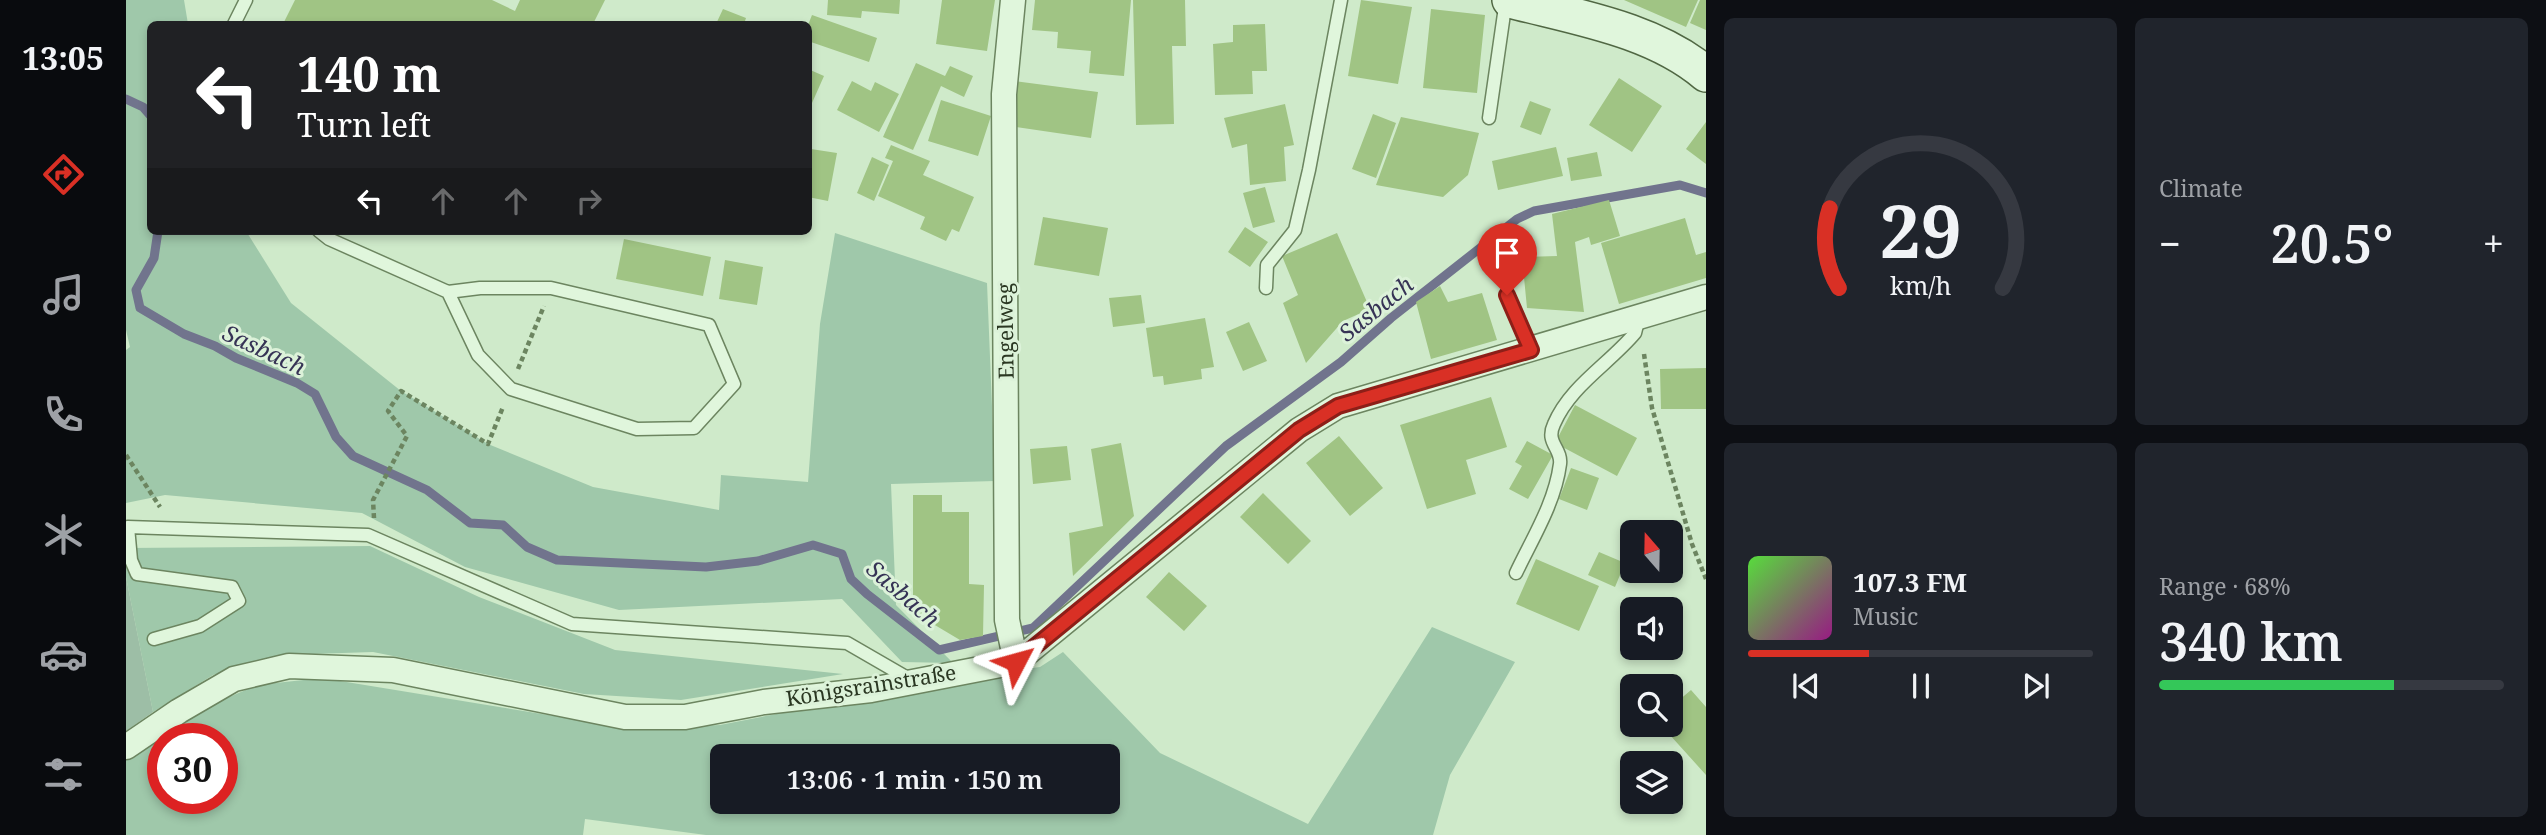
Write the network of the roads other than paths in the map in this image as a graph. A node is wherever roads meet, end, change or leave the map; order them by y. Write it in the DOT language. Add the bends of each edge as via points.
graph roads {
  1 [pos="246,0"];
  2 [pos="1013,0"];
  3 [pos="1341,0"];
  4 [pos="1508,0"];
  5 [pos="1579,9"];
  6 [pos="236,21"];
  7 [pos="1706,74"];
  8 [pos="1489,118"];
  9 [pos="324,235"];
  10 [pos="1266,289"];
  11 [pos="448,292"];
  12 [pos="1507,295"];
  13 [pos="1706,297"];
  14 [pos="1639,317"];
  15 [pos="1531,350"];
  16 [pos="1516,573"];
  17 [pos="154,639"];
  18 [pos="1016,662"];
  19 [pos="915,682"];
  20 [pos="126,747"];
  1 -- 6 [label="lane"];
  2 -- 18 [label="street, Engelweg" via="1004,94 1007,620"];
  3 -- 10 [label="lane" via="1294,230 1267,265"];
  4 -- 5 [label="main road"];
  4 -- 8 [label="lane"];
  5 -- 7 [label="main road" via="1691,61"];
  9 -- 11 [label="lane"];
  11 -- 11 [label="lane" via="551,288 709,325 734,384 694,428 637,429 511,389 478,355"];
  12 -- 15 [label="lane"];
  13 -- 14 [label="street, Königsrainstraße"];
  14 -- 15 [label="street, Königsrainstraße"];
  14 -- 16 [label="lane" via="1635,333 1567,400 1552,426 1550,439 1560,460 1557,478"];
  15 -- 18 [label="street, Königsrainstraße" via="1338,406 1309,424"];
  17 -- 19 [label="lane" via="200,626 239,601 232,587 137,574 128,527 368,535 572,624 847,643"];
  18 -- 19 [label="street, Königsrainstraße"];
  19 -- 20 [label="street, Königsrainstraße" via="685,717 625,717 393,670 289,666 234,679 178,710"];
}
